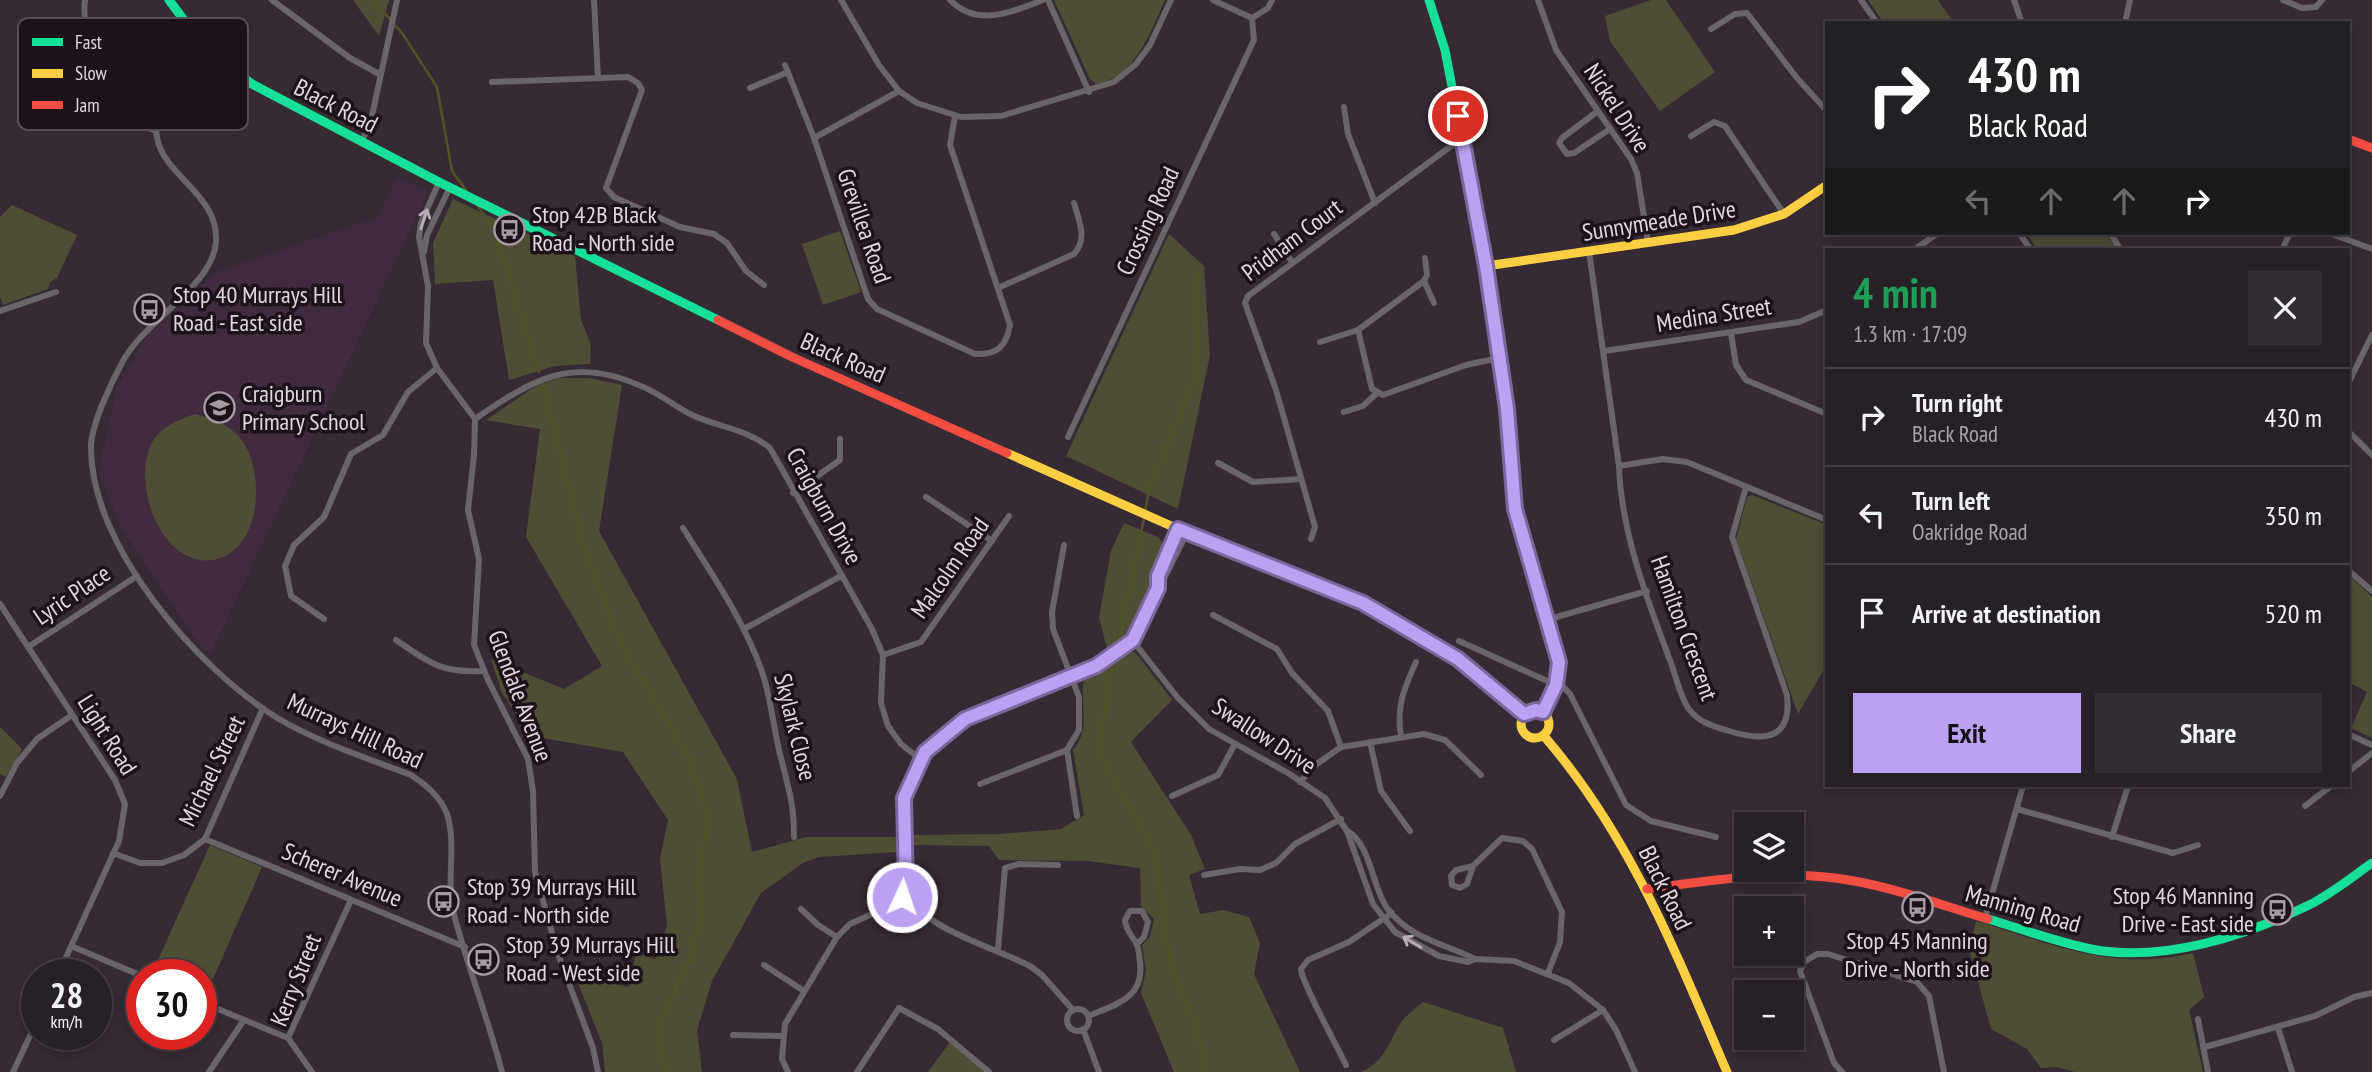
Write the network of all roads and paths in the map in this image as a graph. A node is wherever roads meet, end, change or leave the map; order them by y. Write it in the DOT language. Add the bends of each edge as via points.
graph roads {
  1 [pos="85,0"];
  2 [pos="169,0"];
  3 [pos="272,0"];
  4 [pos="397,0"];
  5 [pos="594,0"];
  6 [pos="841,0"];
  7 [pos="950,0"];
  8 [pos="1043,0"];
  9 [pos="1048,0"];
  10 [pos="1171,0"];
  11 [pos="1213,0"];
  12 [pos="1272,0"];
  13 [pos="1429,0"];
  14 [pos="1538,0"];
  15 [pos="1861,0"];
  16 [pos="2014,0"];
  17 [pos="2130,0"];
  18 [pos="2283,0"];
  19 [pos="2322,0"];
  20 [pos="88,18"];
  21 [pos="183,18"];
  22 [pos="1252,18"];
  23 [pos="1876,21"];
  24 [pos="2021,21"];
  25 [pos="2126,21"];
  26 [pos="1711,29"];
  27 [pos="379,74"];
  28 [pos="598,78"];
  29 [pos="248,81"];
  30 [pos="492,82"];
  31 [pos="750,88"];
  32 [pos="899,91"];
  33 [pos="1089,92"];
  34 [pos="1344,107"];
  35 [pos="1825,109"];
  36 [pos="1598,111"];
  37 [pos="955,116"];
  38 [pos="1610,129"];
  39 [pos="156,131"];
  40 [pos="1691,136"];
  41 [pos="814,138"];
  42 [pos="1462,138"];
  43 [pos="362,140"];
  44 [pos="2350,140"];
  45 [pos="2372,148"];
  46 [pos="439,182"];
  47 [pos="1825,186"];
  48 [pos="450,187"];
  49 [pos="1073,203"];
  50 [pos="1375,203"];
  51 [pos="1784,214"];
  52 [pos="1274,234"];
  53 [pos="1935,235"];
  54 [pos="2334,235"];
  55 [pos="1648,242"];
  56 [pos="1918,248"];
  57 [pos="2372,249"];
  58 [pos="1589,251"];
  59 [pos="423,257"];
  60 [pos="1425,258"];
  61 [pos="1292,262"];
  62 [pos="1486,266"];
  63 [pos="1424,281"];
  64 [pos="764,285"];
  65 [pos="998,288"];
  66 [pos="56,292"];
  67 [pos="1434,303"];
  68 [pos="0,311"];
  69 [pos="1825,311"];
  70 [pos="1357,330"];
  71 [pos="1731,333"];
  72 [pos="2372,335"];
  73 [pos="1320,342"];
  74 [pos="1604,351"];
  75 [pos="1499,358"];
  76 [pos="437,368"];
  77 [pos="2350,380"];
  78 [pos="1376,394"];
  79 [pos="1344,412"];
  80 [pos="1825,413"];
  81 [pos="475,419"];
  82 [pos="2350,433"];
  83 [pos="1068,438"];
  84 [pos="840,439"];
  85 [pos="2372,455"];
  86 [pos="1218,463"];
  87 [pos="1619,466"];
  88 [pos="1301,479"];
  89 [pos="1746,487"];
  90 [pos="793,493"];
  91 [pos="926,497"];
  92 [pos="1009,516"];
  93 [pos="1825,519"];
  94 [pos="683,528"];
  95 [pos="1178,529"];
  96 [pos="1187,533"];
  97 [pos="1311,539"];
  98 [pos="992,541"];
  99 [pos="1064,545"];
  100 [pos="2350,572"];
  101 [pos="137,576"];
  102 [pos="841,576"];
  103 [pos="1158,588"];
  104 [pos="1647,591"];
  105 [pos="2372,592"];
  106 [pos="0,604"];
  107 [pos="1213,615"];
  108 [pos="324,619"];
  109 [pos="1546,620"];
  110 [pos="744,629"];
  111 [pos="396,640"];
  112 [pos="1133,640"];
  113 [pos="1459,641"];
  114 [pos="28,647"];
  115 [pos="883,655"];
  116 [pos="1416,662"];
  117 [pos="484,671"];
  118 [pos="1072,675"];
  119 [pos="1556,682"];
  120 [pos="263,708"];
  121 [pos="1543,712"];
  122 [pos="1524,714"];
  123 [pos="72,715"];
  124 [pos="2350,735"];
  125 [pos="1401,736"];
  126 [pos="1544,736"];
  127 [pos="1370,742"];
  128 [pos="1235,744"];
  129 [pos="2372,745"];
  130 [pos="1341,747"];
  131 [pos="1068,750"];
  132 [pos="2372,754"];
  133 [pos="920,759"];
  134 [pos="2350,770"];
  135 [pos="1480,775"];
  136 [pos="1300,782"];
  137 [pos="980,784"];
  138 [pos="2024,787"];
  139 [pos="2128,787"];
  140 [pos="2330,787"];
  141 [pos="0,796"];
  142 [pos="1172,796"];
  143 [pos="2305,806"];
  144 [pos="2017,809"];
  145 [pos="1077,816"];
  146 [pos="1341,819"];
  147 [pos="1348,831"];
  148 [pos="1410,831"];
  149 [pos="794,837"];
  150 [pos="1716,837"];
  151 [pos="2112,837"];
  152 [pos="205,839"];
  153 [pos="2198,845"];
  154 [pos="113,853"];
  155 [pos="2372,863"];
  156 [pos="1058,864"];
  157 [pos="1473,866"];
  158 [pos="1204,876"];
  159 [pos="906,888"];
  160 [pos="1647,889"];
  161 [pos="351,900"];
  162 [pos="903,900"];
  163 [pos="915,904"];
  164 [pos="801,909"];
  165 [pos="1392,913"];
  166 [pos="1985,918"];
  167 [pos="1383,919"];
  168 [pos="837,937"];
  169 [pos="1137,944"];
  170 [pos="71,946"];
  171 [pos="465,947"];
  172 [pos="998,948"];
  173 [pos="65,959"];
  174 [pos="1475,959"];
  175 [pos="1804,962"];
  176 [pos="764,965"];
  177 [pos="1802,966"];
  178 [pos="126,969"];
  179 [pos="1548,973"];
  180 [pos="804,990"];
  181 [pos="2372,993"];
  182 [pos="217,1009"];
  183 [pos="1073,1010"];
  184 [pos="1603,1010"];
  185 [pos="1088,1016"];
  186 [pos="2198,1019"];
  187 [pos="244,1020"];
  188 [pos="2278,1028"];
  189 [pos="1083,1029"];
  190 [pos="733,1035"];
  191 [pos="782,1036"];
  192 [pos="288,1038"];
  193 [pos="1554,1040"];
  194 [pos="2205,1047"];
  195 [pos="23,1050"];
  196 [pos="1346,1065"];
  197 [pos="13,1072"];
  198 [pos="209,1072"];
  199 [pos="312,1072"];
  200 [pos="502,1072"];
  201 [pos="598,1072"];
  202 [pos="788,1072"];
  203 [pos="857,1072"];
  204 [pos="989,1072"];
  205 [pos="1100,1072"];
  206 [pos="1635,1072"];
  207 [pos="1727,1072"];
  208 [pos="1842,1072"];
  209 [pos="1944,1072"];
  210 [pos="2208,1072"];
  211 [pos="2292,1072"];
  1 -- 20 [label="street"];
  2 -- 21 [label="main road, Black Road"];
  3 -- 27 [label="street"];
  4 -- 27 [label="street"];
  5 -- 28 [label="street"];
  6 -- 32 [label="street"];
  7 -- 8 [label="street" via="976,15 996,16"];
  9 -- 33 [label="street"];
  10 -- 33 [label="street" via="1136,64 1114,82"];
  11 -- 22 [label="street"];
  12 -- 22 [label="street"];
  13 -- 42 [label="main road" via="1445,50"];
  14 -- 36 [label="street, Nickel Drive" via="1556,50"];
  15 -- 23 [label="street"];
  16 -- 24 [label="street"];
  17 -- 25 [label="street"];
  18 -- 19 [label="street" via="2302,8 2316,7"];
  22 -- 83 [label="street, Crossing Road" via="1254,40"];
  26 -- 35 [label="street" via="1735,14 1747,13"];
  27 -- 43 [label="street" via="370,125"];
  28 -- 30 [label="street"];
  28 -- 64 [label="street" via="628,77 642,90 606,188 614,197 680,227 714,234"];
  29 -- 43 [label="main road, Black Road"];
  31 -- 41 [label="street, Grevillea Road" via="787,69"];
  32 -- 37 [label="street" via="917,103"];
  32 -- 41 [label="street"];
  33 -- 37 [label="street" via="1002,116"];
  34 -- 50 [label="street" via="1348,134"];
  36 -- 38 [label="street, Nickel Drive"];
  36 -- 38 [label="street" via="1562,138 1560,149 1574,153"];
  37 -- 65 [label="street, Grevillea Road" via="950,145"];
  38 -- 55 [label="street, Nickel Drive" via="1637,173"];
  39 -- 101 [label="street, Murrays Hill Road" via="163,156 209,209 216,243 205,272 136,341 123,361 91,441 96,486 112,530"];
  40 -- 51 [label="street" via="1714,122 1725,126"];
  41 -- 65 [label="street, Grevillea Road" via="868,299 877,309 975,354 990,355 1004,345 1010,326"];
  42 -- 50 [label="street, Pridham Court"];
  42 -- 62 [label="main road"];
  43 -- 46 [label="main road, Black Road"];
  44 -- 45 [label="main road"];
  46 -- 48 [label="main road, Black Road"];
  59 -- 46 [label="street, one-way" via="421,223"];
  47 -- 51 [label="main road, Sunnymeade Drive"];
  48 -- 59 [label="street"];
  48 -- 95 [label="main road, Black Road" via="792,357"];
  49 -- 65 [label="street" via="1083,237 1074,254"];
  50 -- 61 [label="street, Pridham Court"];
  51 -- 55 [label="main road, Sunnymeade Drive" via="1734,230"];
  52 -- 61 [label="street"];
  53 -- 56 [label="street"];
  54 -- 57 [label="street"];
  55 -- 58 [label="main road, Sunnymeade Drive"];
  58 -- 62 [label="main road, Sunnymeade Drive"];
  58 -- 74 [label="street, Hamilton Crescent"];
  59 -- 76 [label="street" via="428,286 426,343"];
  60 -- 63 [label="street"];
  61 -- 88 [label="street, Pridham Court" via="1245,303"];
  62 -- 75 [label="main road"];
  63 -- 67 [label="street"];
  63 -- 70 [label="street"];
  66 -- 68 [label="street"];
  69 -- 71 [label="street, Medina Street" via="1799,322"];
  70 -- 73 [label="street"];
  70 -- 78 [label="street"];
  71 -- 74 [label="street, Medina Street"];
  71 -- 80 [label="street" via="1736,365 1746,380"];
  72 -- 77 [label="street"];
  74 -- 87 [label="street, Hamilton Crescent"];
  75 -- 78 [label="street"];
  75 -- 109 [label="main road" via="1515,509"];
  76 -- 81 [label="street"];
  76 -- 108 [label="street" via="408,393 383,435 351,454 324,517 294,545 285,566 291,596"];
  78 -- 79 [label="street"];
  81 -- 90 [label="street, Craigburn Drive" via="543,377 570,372 618,376 696,417 755,436 770,448"];
  81 -- 117 [label="street, Glendale Avenue" via="468,510 479,559 474,645"];
  82 -- 85 [label="street"];
  84 -- 90 [label="street" via="840,460"];
  86 -- 88 [label="street" via="1253,482"];
  87 -- 89 [label="street" via="1664,459 1687,462"];
  87 -- 104 [label="street, Hamilton Crescent" via="1620,491"];
  88 -- 97 [label="street, Pridham Court" via="1315,527"];
  89 -- 93 [label="street"];
  89 -- 104 [label="street, Hamilton Crescent" via="1732,537 1787,695 1789,711 1781,729 1768,738 1754,739 1699,720 1687,707"];
  90 -- 102 [label="street, Craigburn Drive"];
  91 -- 98 [label="street"];
  92 -- 98 [label="street, Malcolm Road"];
  94 -- 110 [label="street, Skylark Close"];
  95 -- 96 [label="main road, Black Road"];
  95 -- 103 [label="street" via="1158,576"];
  96 -- 103 [label="street"];
  96 -- 122 [label="main road, Black Road" via="1363,603 1458,659"];
  98 -- 115 [label="street, Malcolm Road" via="921,642"];
  99 -- 118 [label="street" via="1053,629"];
  100 -- 105 [label="street"];
  101 -- 114 [label="street, Lyric Place"];
  101 -- 120 [label="street, Murrays Hill Road" via="188,642"];
  102 -- 110 [label="street"];
  102 -- 115 [label="street, Craigburn Drive"];
  103 -- 112 [label="street"];
  104 -- 109 [label="street"];
  106 -- 114 [label="street, Light Road"];
  107 -- 130 [label="street" via="1277,649 1292,673 1328,711"];
  109 -- 119 [label="main road" via="1559,662"];
  110 -- 149 [label="street, Skylark Close" via="774,713 780,757 794,802"];
  111 -- 117 [label="street" via="452,673"];
  112 -- 118 [label="street" via="1096,666"];
  112 -- 128 [label="street, Swallow Drive" via="1178,698 1209,729"];
  113 -- 119 [label="street"];
  114 -- 123 [label="street, Light Road"];
  115 -- 133 [label="street, Craigburn Drive" via="881,703 888,726"];
  116 -- 125 [label="street" via="1400,698"];
  117 -- 201 [label="street, Glendale Avenue" via="528,759 536,872"];
  118 -- 131 [label="street" via="1081,719"];
  118 -- 133 [label="street" via="965,719"];
  119 -- 121 [label="main road"];
  119 -- 150 [label="street" via="1570,694 1626,805 1651,821"];
  120 -- 152 [label="street, Michael Street"];
  120 -- 171 [label="street, Murrays Hill Road" via="311,735 428,786 440,801 451,831 452,908"];
  121 -- 122 [label="main road"];
  121 -- 126 [label="main road" via="1549,727"];
  122 -- 126 [label="main road" via="1520,723 1527,737"];
  123 -- 141 [label="street" via="37,739 17,763"];
  123 -- 154 [label="street, Light Road" via="115,780 125,804"];
  124 -- 129 [label="street"];
  125 -- 127 [label="street"];
  125 -- 135 [label="street" via="1424,734 1445,740"];
  126 -- 160 [label="main road, Black Road" via="1572,765 1606,813"];
  127 -- 130 [label="street"];
  127 -- 148 [label="street" via="1381,791"];
  128 -- 136 [label="street, Swallow Drive"];
  128 -- 142 [label="street" via="1218,775"];
  130 -- 136 [label="street"];
  131 -- 137 [label="street"];
  131 -- 145 [label="street"];
  132 -- 134 [label="street"];
  133 -- 159 [label="street" via="904,798"];
  136 -- 146 [label="street, Swallow Drive" via="1325,798"];
  138 -- 144 [label="street"];
  139 -- 151 [label="street"];
  140 -- 143 [label="street"];
  144 -- 151 [label="street"];
  144 -- 166 [label="street"];
  146 -- 147 [label="street, Swallow Drive"];
  146 -- 158 [label="street" via="1295,844 1276,863 1259,870"];
  147 -- 165 [label="street, Swallow Drive" via="1357,839 1379,895"];
  147 -- 167 [label="street, Swallow Drive" via="1362,880"];
  151 -- 153 [label="street" via="2173,853"];
  152 -- 154 [label="street, Michael Street" via="184,855 162,863 140,863"];
  152 -- 161 [label="street, Scherer Avenue"];
  154 -- 170 [label="street, Light Road"];
  155 -- 166 [label="main road, Manning Road" via="2311,904 2277,918 2210,942 2149,954 2092,949"];
  156 -- 172 [label="street" via="1005,868"];
  157 -- 179 [label="street" via="1502,838 1523,841 1532,849 1562,912 1560,942"];
  159 -- 162 [label="street"];
  159 -- 163 [label="street" via="919,891"];
  160 -- 166 [label="main road, Manning Road" via="1770,873 1816,874"];
  160 -- 207 [label="main road, Black Road"];
  161 -- 171 [label="street, Scherer Avenue"];
  161 -- 192 [label="street, Kerry Street"];
  162 -- 163 [label="street"];
  162 -- 168 [label="street" via="850,924"];
  163 -- 172 [label="street" via="921,914 937,923"];
  164 -- 168 [label="street"];
  165 -- 167 [label="street"];
  165 -- 174 [label="street, Swallow Drive" via="1421,938"];
  174 -- 167 [label="street, Swallow Drive, one-way" via="1468,962 1431,953"];
  167 -- 196 [label="street" via="1349,942 1308,960 1301,969"];
  168 -- 180 [label="street"];
  169 -- 169 [label="street" via="1148,922 1142,911 1135,910 1125,920"];
  169 -- 185 [label="street" via="1141,969 1133,995"];
  170 -- 173 [label="street, Light Road"];
  170 -- 178 [label="street"];
  171 -- 200 [label="street, Murrays Hill Road"];
  172 -- 183 [label="street" via="1042,975"];
  174 -- 179 [label="street, Swallow Drive" via="1514,961"];
  175 -- 209 [label="street" via="1828,954 1917,982 1929,996"];
  176 -- 180 [label="street"];
  177 -- 208 [label="street" via="1800,971"];
  179 -- 184 [label="street, Swallow Drive"];
  180 -- 191 [label="street"];
  181 -- 188 [label="street"];
  182 -- 187 [label="street"];
  183 -- 185 [label="street" via="1080,1009"];
  183 -- 189 [label="street" via="1068,1025"];
  184 -- 193 [label="street"];
  184 -- 206 [label="street, Swallow Drive"];
  185 -- 189 [label="street"];
  186 -- 194 [label="street"];
  187 -- 192 [label="street"];
  187 -- 198 [label="street"];
  188 -- 194 [label="street"];
  188 -- 211 [label="street"];
  189 -- 205 [label="street"];
  190 -- 191 [label="street"];
  191 -- 202 [label="street" via="782,1059"];
  192 -- 199 [label="street, Kerry Street"];
  194 -- 210 [label="street"];
  195 -- 197 [label="street"];
  203 -- 204 [label="street" via="900,1008 938,1029"];
}
